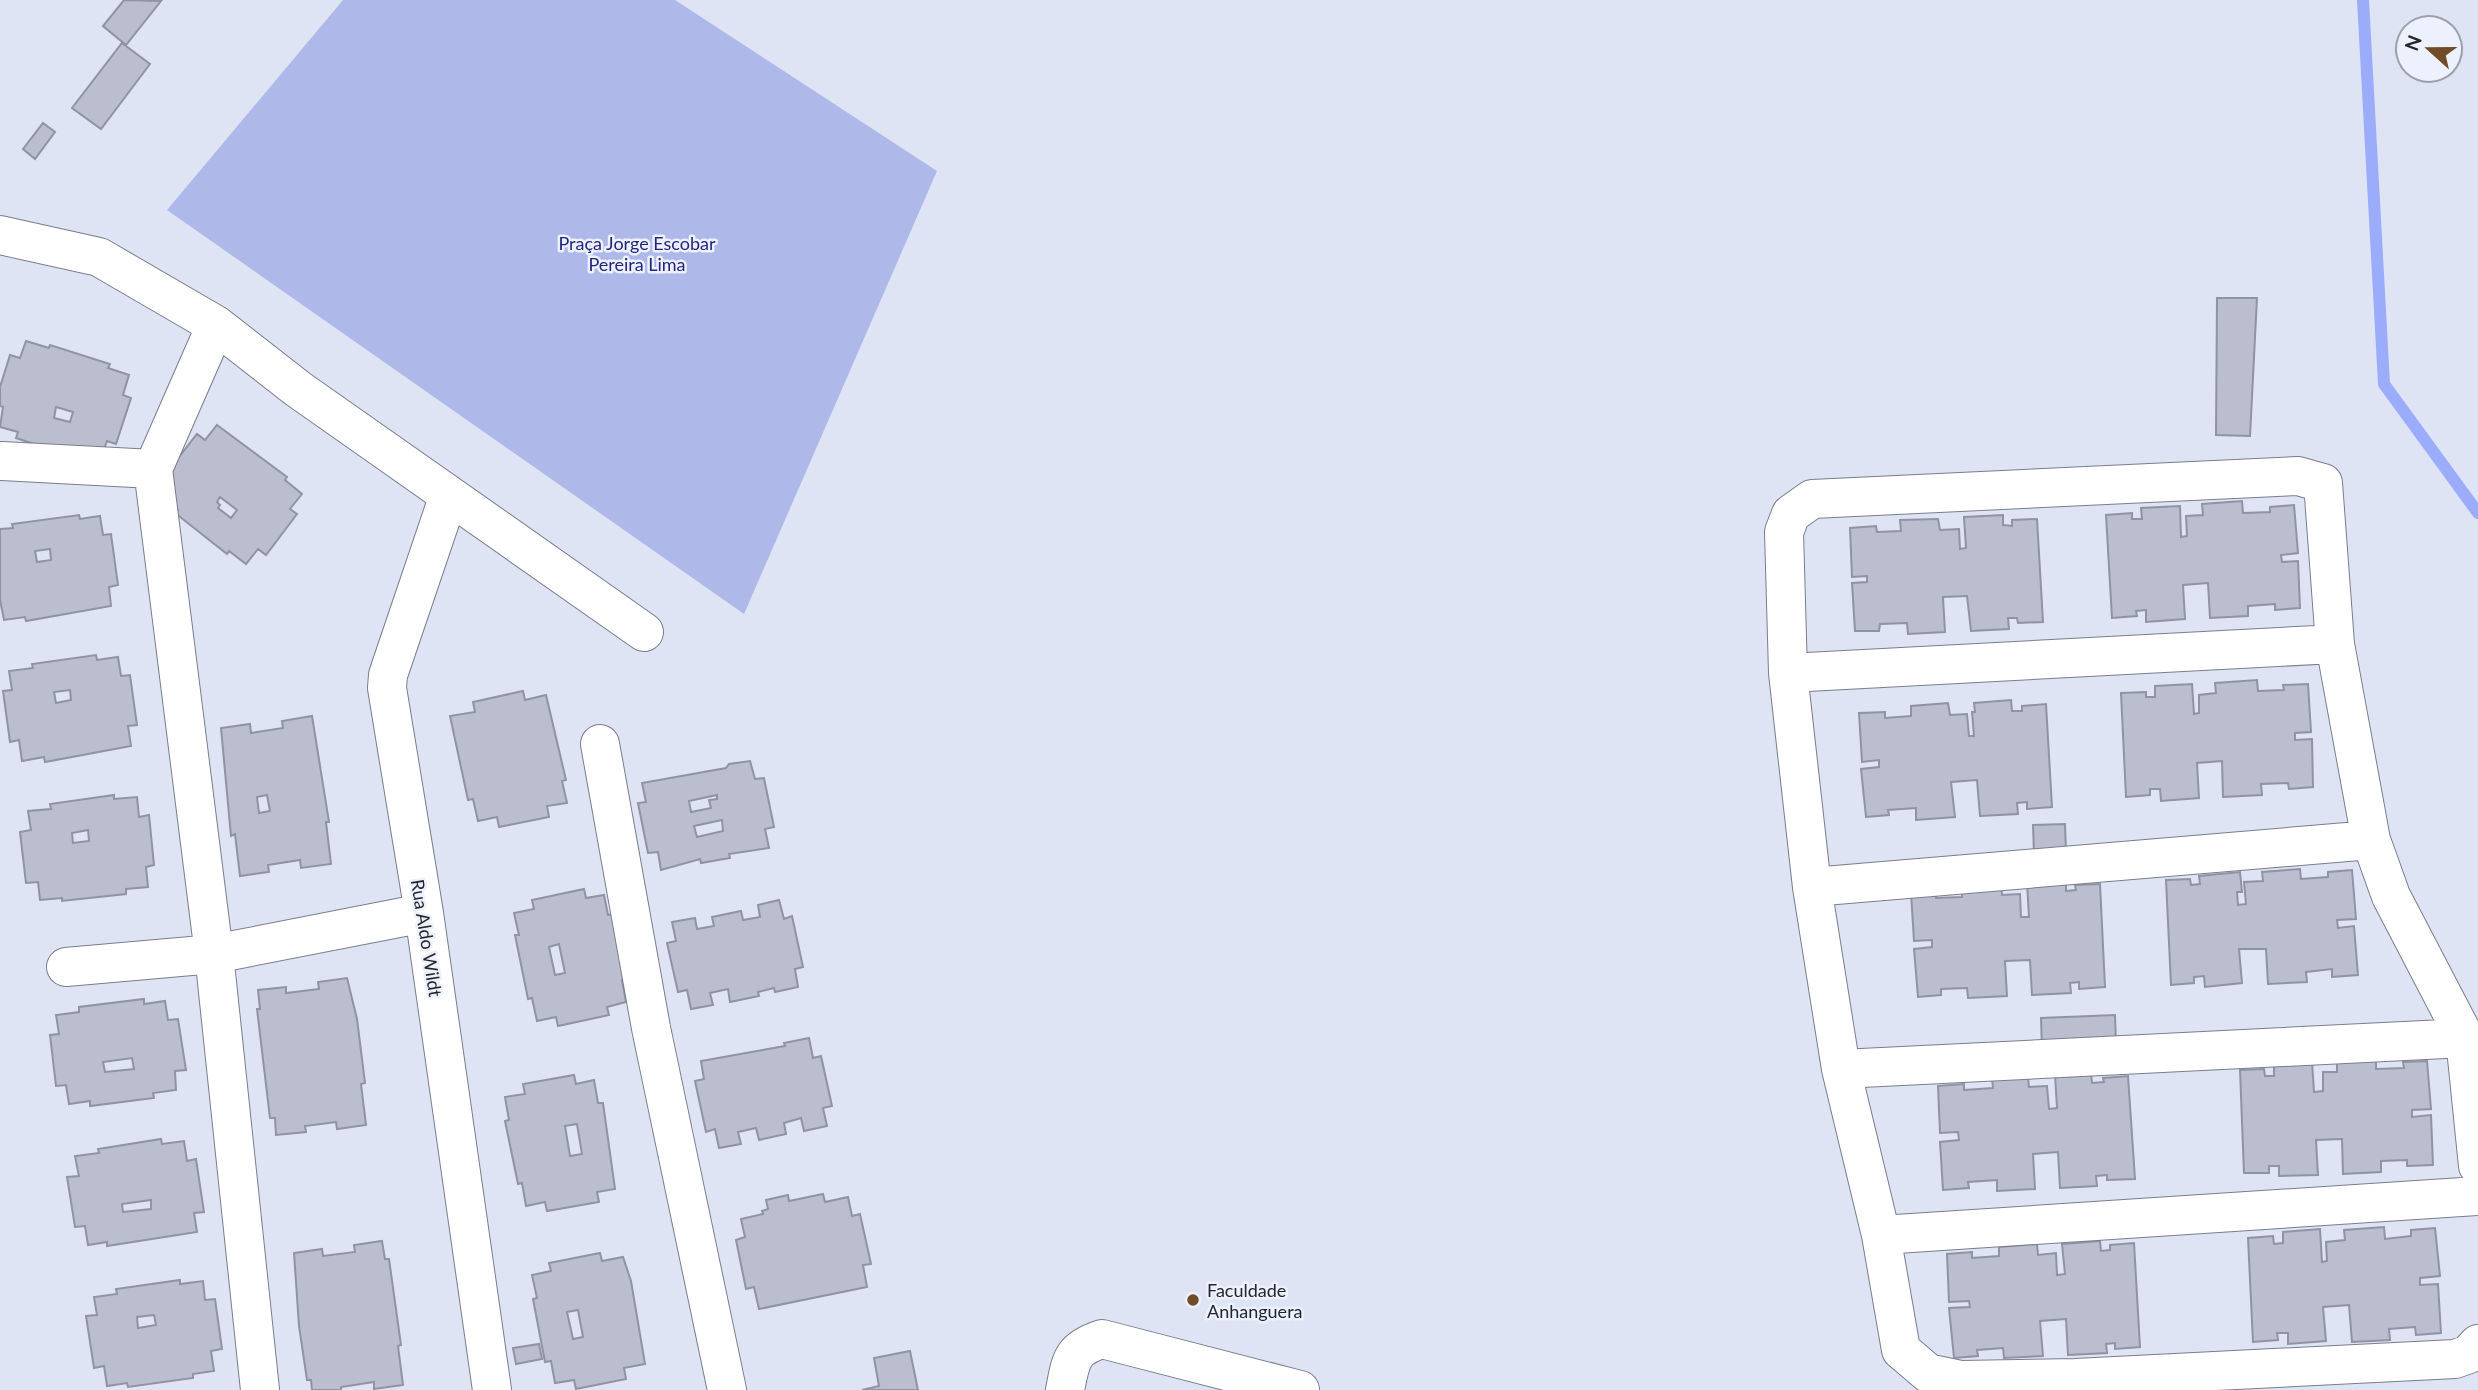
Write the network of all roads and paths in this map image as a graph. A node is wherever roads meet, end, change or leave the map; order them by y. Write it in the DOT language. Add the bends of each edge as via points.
graph roads {
  1 [pos="0,235"];
  2 [pos="216,326"];
  3 [pos="2,461"];
  4 [pos="153,469"];
  5 [pos="449,495"];
  6 [pos="644,632"];
  7 [pos="2335,645"];
  8 [pos="1788,673"];
  9 [pos="600,744"];
  10 [pos="2371,840"];
  11 [pos="1812,887"];
  12 [pos="424,913"];
  13 [pos="214,954"];
  14 [pos="66,967"];
  15 [pos="2465,1038"];
  16 [pos="1842,1069"];
  17 [pos="2478,1167"];
  18 [pos="2478,1196"];
  19 [pos="1881,1235"];
  20 [pos="2478,1344"];
  21 [pos="2077,1384"];
  22 [pos="260,1390"];
  23 [pos="492,1390"];
  24 [pos="727,1390"];
  25 [pos="1065,1390"];
  26 [pos="1300,1390"];
  1 -- 2 [label="street" via="99,257"];
  2 -- 4 [label="street"];
  2 -- 5 [label="street" via="298,390"];
  3 -- 4 [label="street"];
  4 -- 13 [label="street"];
  5 -- 6 [label="street"];
  5 -- 12 [label="street, Rua Aldo Wildt" via="387,682"];
  7 -- 8 [label="street"];
  7 -- 8 [label="street" via="2323,483 2312,478 1812,499 1791,514 1784,532"];
  7 -- 10 [label="street"];
  8 -- 11 [label="street"];
  9 -- 24 [label="street" via="651,1028"];
  10 -- 11 [label="street"];
  10 -- 15 [label="street" via="2390,896"];
  11 -- 16 [label="street"];
  12 -- 13 [label="street"];
  12 -- 23 [label="street, Rua Aldo Wildt"];
  13 -- 14 [label="street"];
  13 -- 22 [label="street"];
  15 -- 16 [label="street"];
  15 -- 17 [label="street"];
  16 -- 19 [label="street"];
  18 -- 19 [label="street"];
  19 -- 21 [label="street" via="1901,1350 1927,1373 1961,1380"];
  20 -- 21 [label="street" via="2455,1359"];
  25 -- 26 [label="street" via="1071,1361 1082,1346 1102,1339"];
}
